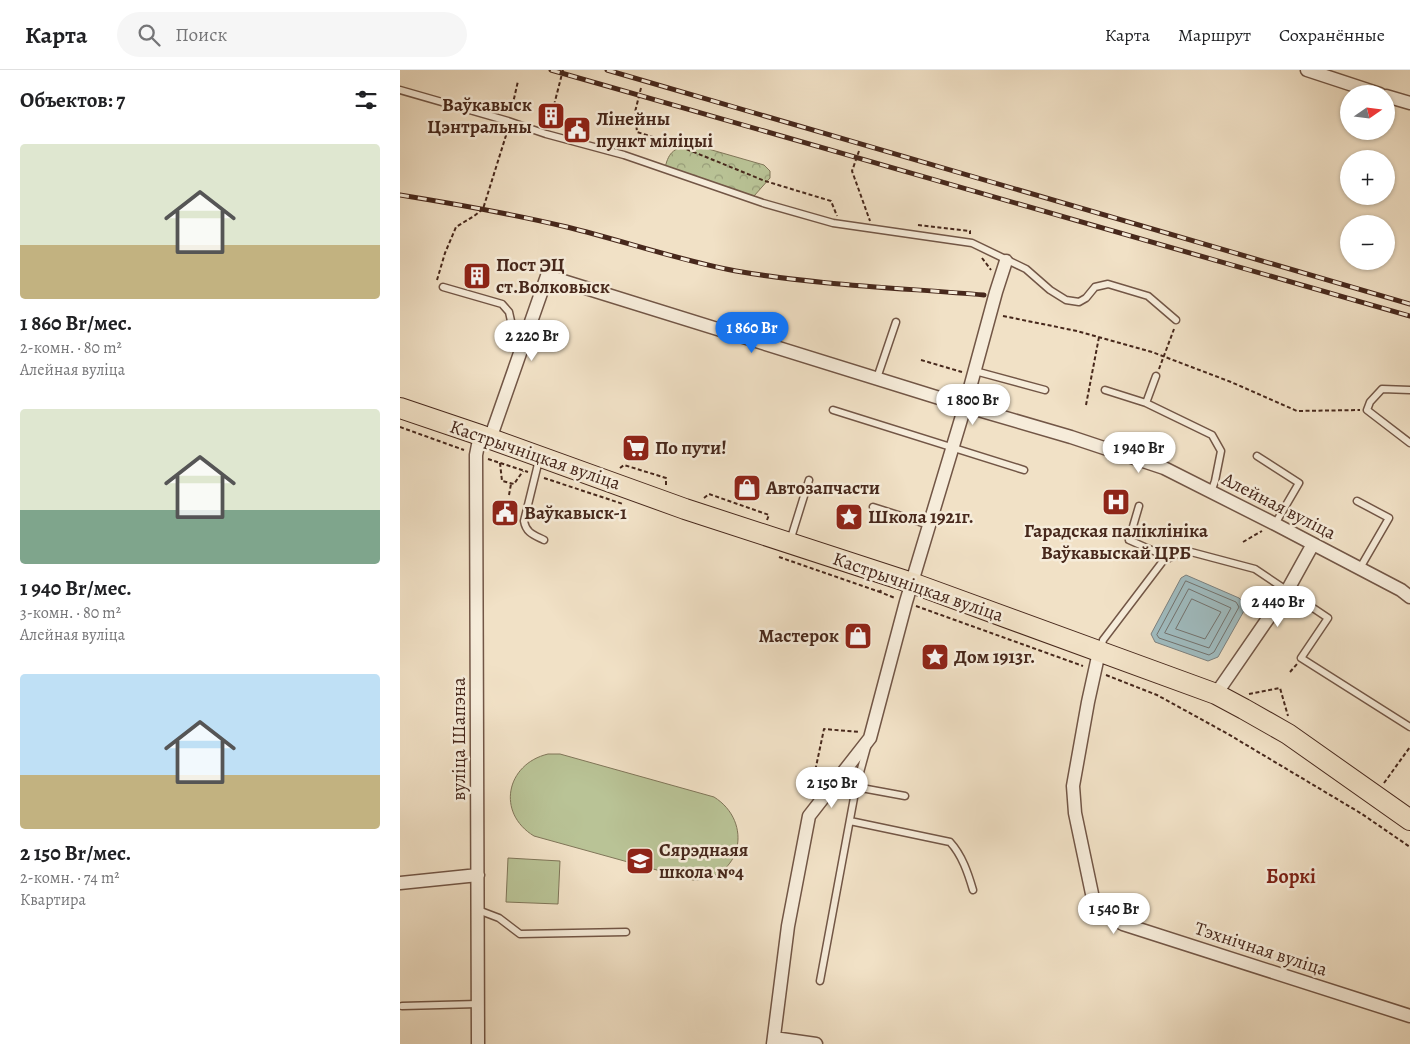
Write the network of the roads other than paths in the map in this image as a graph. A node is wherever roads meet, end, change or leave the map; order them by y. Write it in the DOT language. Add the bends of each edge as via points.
graph roads {
  1 [pos="1307,70"];
  2 [pos="1353,85"];
  3 [pos="400,90"];
  4 [pos="1395,99"];
  5 [pos="1410,103"];
  6 [pos="1006,261"];
  7 [pos="443,287"];
  8 [pos="1176,320"];
  9 [pos="896,322"];
  10 [pos="523,348"];
  11 [pos="974,373"];
  12 [pos="1156,376"];
  13 [pos="877,378"];
  14 [pos="1045,390"];
  15 [pos="1105,390"];
  16 [pos="1410,390"];
  17 [pos="1146,403"];
  18 [pos="965,406"];
  19 [pos="400,408"];
  20 [pos="833,410"];
  21 [pos="485,437"];
  22 [pos="1410,443"];
  23 [pos="953,446"];
  24 [pos="540,456"];
  25 [pos="1257,456"];
  26 [pos="1024,470"];
  27 [pos="809,480"];
  28 [pos="1211,492"];
  29 [pos="1357,501"];
  30 [pos="1140,506"];
  31 [pos="873,507"];
  32 [pos="1275,524"];
  33 [pos="929,526"];
  34 [pos="544,540"];
  35 [pos="790,543"];
  36 [pos="1313,544"];
  37 [pos="1163,561"];
  38 [pos="1360,568"];
  39 [pos="1287,591"];
  40 [pos="1409,592"];
  41 [pos="909,593"];
  42 [pos="1098,662"];
  43 [pos="1216,694"];
  44 [pos="1410,727"];
  45 [pos="870,738"];
  46 [pos="856,787"];
  47 [pos="905,796"];
  48 [pos="1410,820"];
  49 [pos="850,821"];
  50 [pos="478,875"];
  51 [pos="400,883"];
  52 [pos="972,890"];
  53 [pos="478,910"];
  54 [pos="626,932"];
  55 [pos="820,980"];
  56 [pos="478,1004"];
  57 [pos="402,1006"];
  58 [pos="1410,1016"];
  59 [pos="773,1041"];
  60 [pos="799,1043"];
  61 [pos="478,1044"];
  62 [pos="816,1044"];
  1 -- 2 [label="street"];
  3 -- 6 [label="lane" via="624,155 763,204 833,223 972,243"];
  4 -- 5 [label="street"];
  6 -- 8 [label="lane" via="1026,269 1066,300 1080,302 1095,287 1108,284 1148,296"];
  6 -- 11 [label="street"];
  7 -- 10 [label="lane" via="502,304 509,312 515,339"];
  9 -- 13 [label="lane"];
  10 -- 13 [label="street, Алейная вуліца" via="546,276"];
  10 -- 21 [label="street, Алейная вуліца"];
  11 -- 14 [label="lane"];
  11 -- 18 [label="street"];
  12 -- 17 [label="lane"];
  13 -- 18 [label="street, Алейная вуліца"];
  15 -- 17 [label="lane"];
  16 -- 22 [label="lane" via="1382,388 1367,410"];
  17 -- 28 [label="lane" via="1212,435 1221,450"];
  18 -- 23 [label="street"];
  18 -- 28 [label="street, Алейная вуліца" via="1164,468"];
  19 -- 21 [label="main road, Кастрычніцкая вуліца"];
  20 -- 23 [label="lane"];
  21 -- 24 [label="main road, Кастрычніцкая вуліца"];
  21 -- 50 [label="street, вуліца Шапэна" via="476,455"];
  23 -- 26 [label="lane"];
  23 -- 33 [label="street"];
  24 -- 34 [label="lane" via="524,520 530,534"];
  24 -- 35 [label="main road, Кастрычніцкая вуліца"];
  25 -- 32 [label="lane" via="1299,483"];
  27 -- 35 [label="lane"];
  28 -- 32 [label="street, Алейная вуліца"];
  29 -- 38 [label="lane" via="1389,518"];
  30 -- 37 [label="lane" via="1129,540 1156,552"];
  31 -- 33 [label="lane"];
  32 -- 36 [label="street, Алейная вуліца"];
  33 -- 41 [label="street"];
  35 -- 41 [label="main road, Кастрычніцкая вуліца"];
  36 -- 38 [label="street, Алейная вуліца"];
  36 -- 39 [label="street"];
  37 -- 39 [label="lane" via="1191,552 1255,569"];
  37 -- 42 [label="lane" via="1103,640"];
  38 -- 40 [label="street, Алейная вуліца"];
  39 -- 43 [label="street"];
  39 -- 44 [label="lane" via="1328,618 1301,658"];
  41 -- 42 [label="main road, Кастрычніцкая вуліца"];
  41 -- 45 [label="street"];
  42 -- 43 [label="main road, Кастрычніцкая вуліца"];
  42 -- 58 [label="street, Тэхнічная вуліца" via="1072,786 1095,908 1123,924"];
  43 -- 48 [label="main road, Кастрычніцкая вуліца" via="1288,734"];
  45 -- 46 [label="lane"];
  45 -- 59 [label="street" via="809,816 788,926"];
  46 -- 47 [label="lane"];
  46 -- 49 [label="lane"];
  49 -- 52 [label="lane" via="950,842 965,866"];
  49 -- 55 [label="lane"];
  50 -- 51 [label="street"];
  50 -- 53 [label="street, вуліца Шапэна"];
  53 -- 54 [label="lane" via="499,918 520,934"];
  53 -- 56 [label="street, вуліца Шапэна"];
  56 -- 57 [label="lane"];
  56 -- 61 [label="street, вуліца Шапэна"];
  59 -- 60 [label="street"];
  60 -- 62 [label="street"];
}
